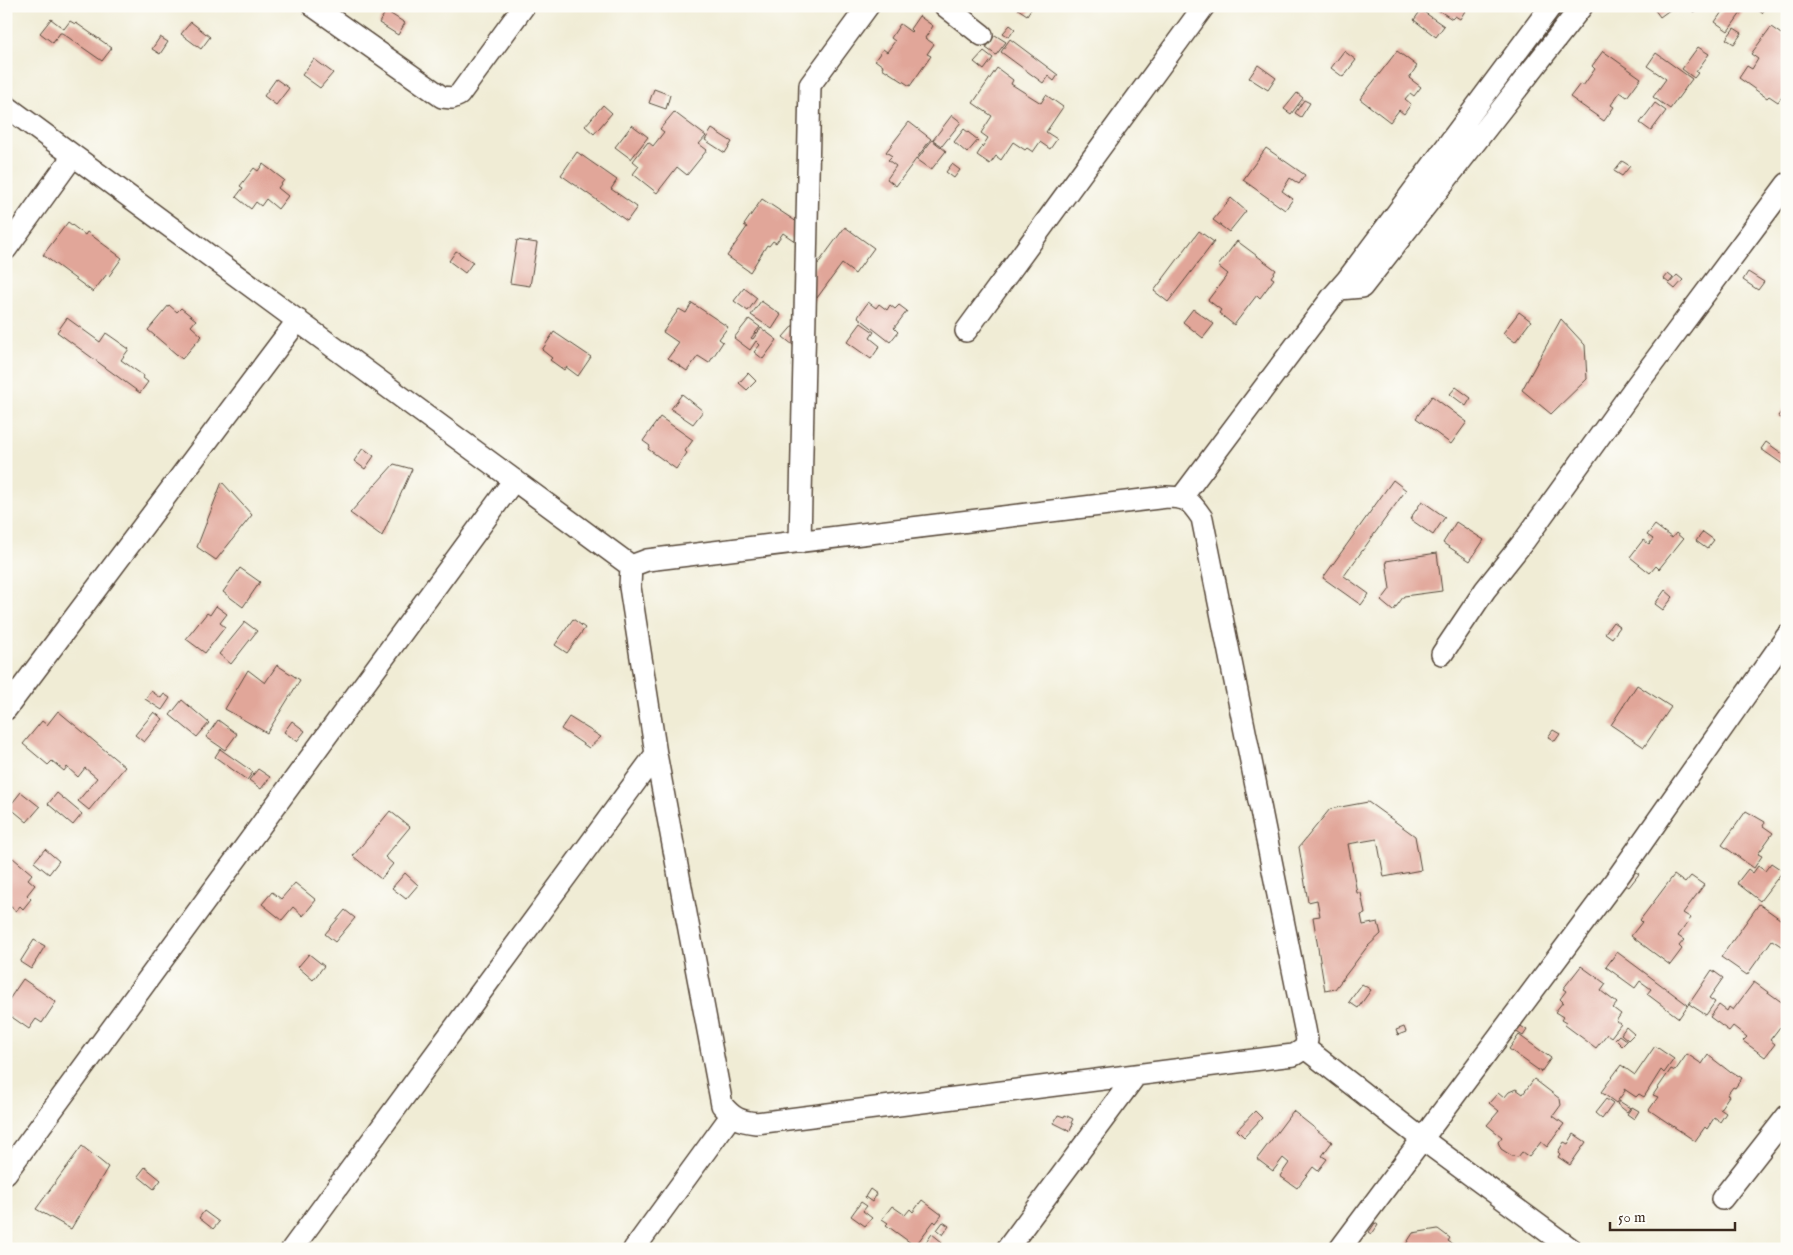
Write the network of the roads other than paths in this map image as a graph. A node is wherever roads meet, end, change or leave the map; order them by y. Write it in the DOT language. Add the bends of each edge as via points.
graph roads {
  1 [pos="313,6"];
  2 [pos="524,6"];
  3 [pos="868,6"];
  4 [pos="945,6"];
  5 [pos="1204,6"];
  6 [pos="1551,6"];
  7 [pos="1578,8"];
  8 [pos="982,34"];
  9 [pos="6,106"];
  10 [pos="74,156"];
  11 [pos="1787,184"];
  12 [pos="6,249"];
  13 [pos="1339,289"];
  14 [pos="298,320"];
  15 [pos="966,331"];
  16 [pos="514,480"];
  17 [pos="1182,497"];
  18 [pos="800,542"];
  19 [pos="631,566"];
  20 [pos="1787,636"];
  21 [pos="1442,654"];
  22 [pos="6,709"];
  23 [pos="656,754"];
  24 [pos="1305,1048"];
  25 [pos="1136,1075"];
  26 [pos="731,1116"];
  27 [pos="1787,1116"];
  28 [pos="1422,1139"];
  29 [pos="6,1173"];
  30 [pos="1722,1199"];
  31 [pos="292,1249"];
  32 [pos="634,1249"];
  33 [pos="1007,1249"];
  34 [pos="1340,1249"];
  35 [pos="1571,1249"];
  1 -- 2 [label="street" via="442,97 452,98 459,94"];
  3 -- 18 [label="street" via="810,85"];
  4 -- 8 [label="street"];
  5 -- 15 [label="street"];
  6 -- 13 [label="street"];
  7 -- 13 [label="street" via="1362,287"];
  9 -- 10 [label="street"];
  10 -- 12 [label="street"];
  10 -- 14 [label="street"];
  11 -- 21 [label="street" via="1485,590"];
  13 -- 17 [label="street"];
  14 -- 16 [label="street"];
  14 -- 22 [label="street"];
  16 -- 19 [label="street"];
  16 -- 29 [label="street"];
  17 -- 18 [label="street"];
  17 -- 24 [label="street" via="1202,518 1307,1040"];
  18 -- 19 [label="street" via="647,560"];
  19 -- 23 [label="street" via="630,588"];
  20 -- 28 [label="street" via="1620,874"];
  23 -- 26 [label="street" via="722,1105"];
  23 -- 31 [label="street"];
  24 -- 25 [label="street" via="1294,1055"];
  24 -- 28 [label="street"];
  25 -- 26 [label="street" via="756,1123"];
  25 -- 33 [label="street"];
  26 -- 32 [label="street"];
  27 -- 30 [label="street"];
  28 -- 34 [label="street"];
  28 -- 35 [label="street"];
}
